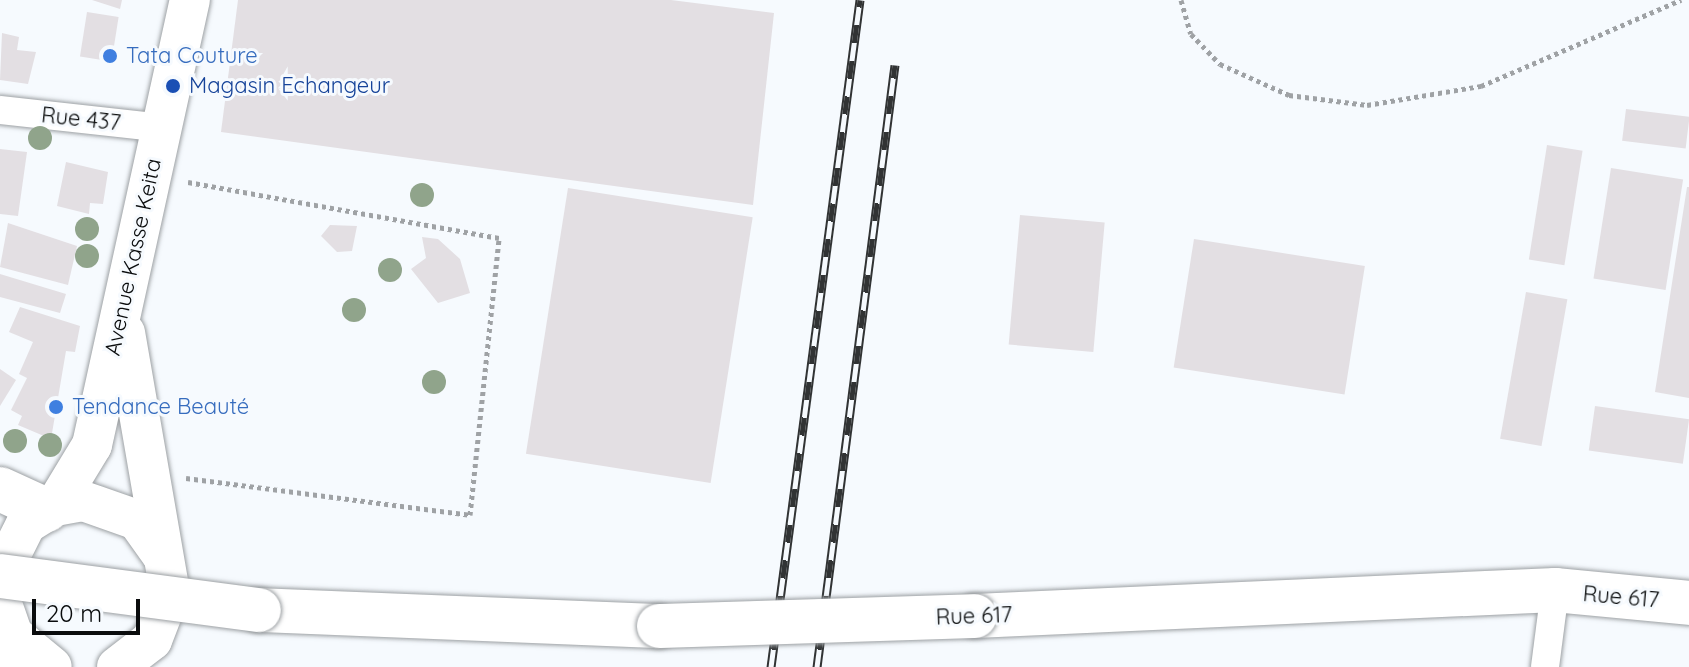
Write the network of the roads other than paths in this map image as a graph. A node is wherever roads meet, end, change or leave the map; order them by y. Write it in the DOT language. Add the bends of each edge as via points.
graph roads {
  1 [pos="190,0"];
  2 [pos="0,110"];
  3 [pos="162,128"];
  4 [pos="122,309"];
  5 [pos="0,489"];
  6 [pos="50,508"];
  7 [pos="167,567"];
  8 [pos="0,576"];
  9 [pos="1555,590"];
  10 [pos="0,598"];
  11 [pos="1689,603"];
  12 [pos="31,661"];
  13 [pos="131,664"];
  14 [pos="1545,667"];
  1 -- 3 [label="main road, Avenue Kasse Keita"];
  2 -- 3 [label="street, Rue 437"];
  3 -- 4 [label="main road, Avenue Kasse Keita"];
  4 -- 6 [label="main road, Avenue Kasse Keita" via="92,445"];
  4 -- 7 [label="main road"];
  5 -- 6 [label="highway"];
  6 -- 7 [label="main road" via="83,501 137,520"];
  6 -- 8 [label="main road, Avenue Kasse Keita" via="11,543"];
  7 -- 13 [label="main road" via="164,618"];
  8 -- 9 [label="highway, Rue 617, bridge" via="259,610 659,626"];
  9 -- 11 [label="highway, Rue 617"];
  9 -- 14 [label="street"];
  10 -- 12 [label="main road"];
}
